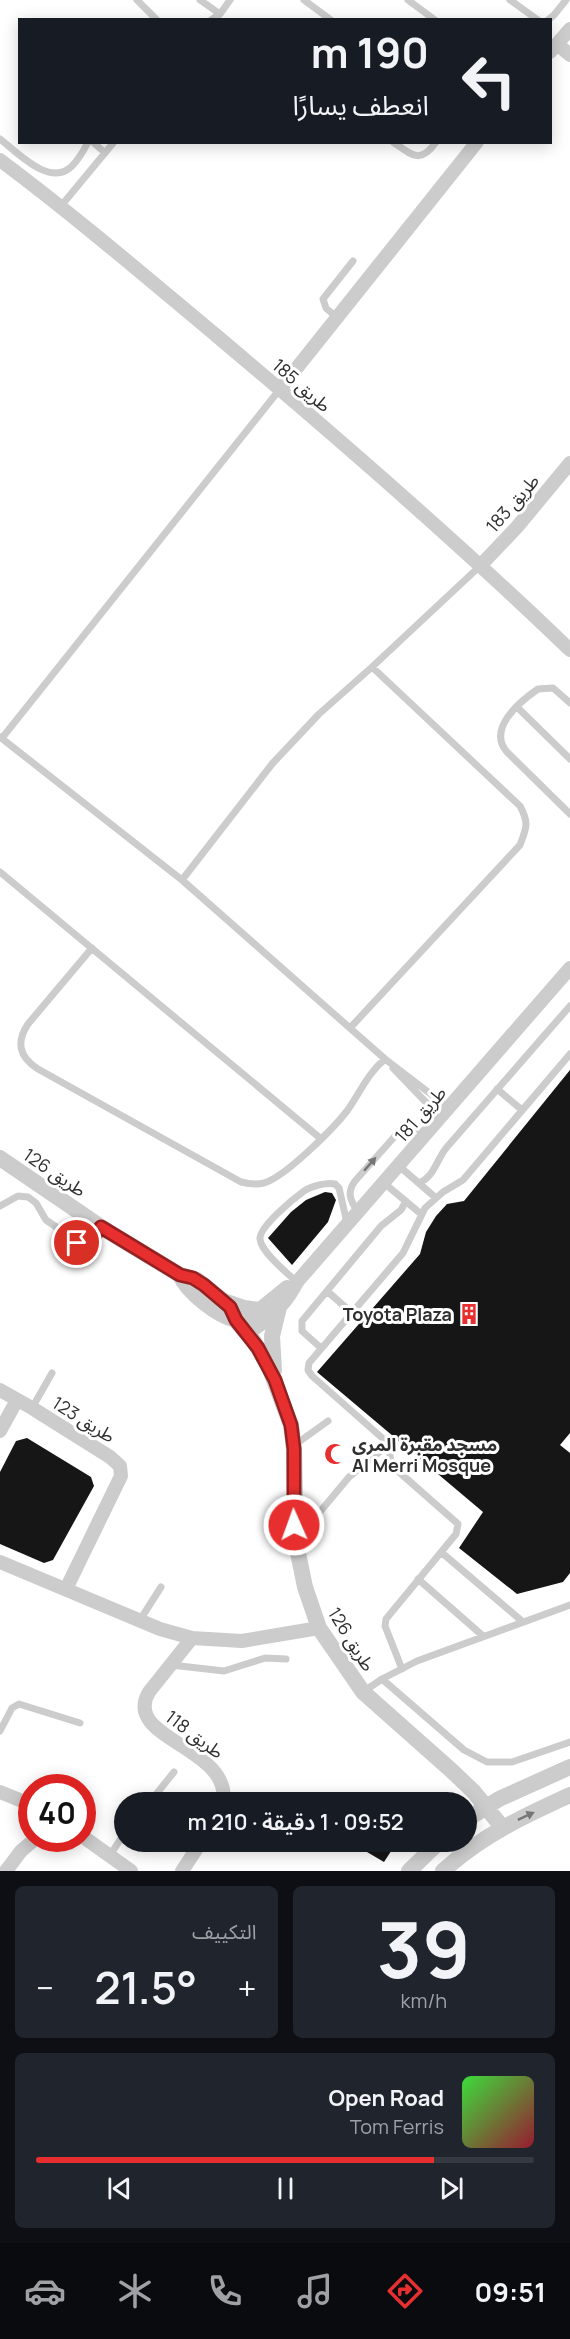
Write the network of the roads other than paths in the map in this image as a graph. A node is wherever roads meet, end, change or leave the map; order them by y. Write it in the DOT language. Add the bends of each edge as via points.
graph roads {
  1 [pos="137,0"];
  2 [pos="200,0"];
  3 [pos="230,0"];
  4 [pos="304,0"];
  5 [pos="408,0"];
  6 [pos="510,0"];
  7 [pos="566,0"];
  8 [pos="220,16"];
  9 [pos="155,18"];
  10 [pos="328,18"];
  11 [pos="432,18"];
  12 [pos="535,18"];
  13 [pos="550,18"];
  14 [pos="570,29"];
  15 [pos="554,48"];
  16 [pos="570,55"];
  17 [pos="0,139"];
  18 [pos="87,144"];
  19 [pos="95,144"];
  20 [pos="112,144"];
  21 [pos="396,144"];
  22 [pos="434,144"];
  23 [pos="475,144"];
  24 [pos="105,153"];
  25 [pos="0,159"];
  26 [pos="61,206"];
  27 [pos="353,261"];
  28 [pos="336,317"];
  29 [pos="280,389"];
  30 [pos="570,463"];
  31 [pos="480,566"];
  32 [pos="570,650"];
  33 [pos="372,667"];
  34 [pos="570,703"];
  35 [pos="518,707"];
  36 [pos="1,737"];
  37 [pos="570,759"];
  38 [pos="570,814"];
  39 [pos="0,872"];
  40 [pos="182,880"];
  41 [pos="92,948"];
  42 [pos="570,968"];
  43 [pos="570,1006"];
  44 [pos="350,1028"];
  45 [pos="570,1054"];
  46 [pos="385,1059"];
  47 [pos="497,1089"];
  48 [pos="522,1110"];
  49 [pos="445,1113"];
  50 [pos="426,1135"];
  51 [pos="320,1138"];
  52 [pos="0,1158"];
  53 [pos="399,1166"];
  54 [pos="384,1183"];
  55 [pos="418,1183"];
  56 [pos="436,1198"];
  57 [pos="405,1201"];
  58 [pos="0,1206"];
  59 [pos="358,1213"];
  60 [pos="421,1214"];
  61 [pos="347,1225"];
  62 [pos="101,1227"];
  63 [pos="180,1275"];
  64 [pos="297,1282"];
  65 [pos="327,1292"];
  66 [pos="222,1300"];
  67 [pos="279,1307"];
  68 [pos="261,1310"];
  69 [pos="352,1313"];
  70 [pos="241,1326"];
  71 [pos="321,1348"];
  72 [pos="52,1373"];
  73 [pos="275,1380"];
  74 [pos="0,1390"];
  75 [pos="17,1400"];
  76 [pos="32,1408"];
  77 [pos="328,1420"];
  78 [pos="0,1431"];
  79 [pos="389,1444"];
  80 [pos="294,1445"];
  81 [pos="319,1513"];
  82 [pos="441,1552"];
  83 [pos="0,1562"];
  84 [pos="418,1579"];
  85 [pos="161,1587"];
  86 [pos="66,1589"];
  87 [pos="570,1605"];
  88 [pos="140,1620"];
  89 [pos="523,1622"];
  90 [pos="319,1628"];
  91 [pos="483,1636"];
  92 [pos="192,1638"];
  93 [pos="286,1659"];
  94 [pos="171,1665"];
  95 [pos="402,1669"];
  96 [pos="382,1679"];
  97 [pos="363,1692"];
  98 [pos="80,1723"];
  99 [pos="0,1731"];
  100 [pos="570,1742"];
  101 [pos="570,1767"];
  102 [pos="174,1772"];
  103 [pos="0,1792"];
  104 [pos="158,1792"];
  105 [pos="223,1792"];
  106 [pos="570,1796"];
  107 [pos="18,1799"];
  108 [pos="486,1807"];
  109 [pos="477,1813"];
  110 [pos="502,1827"];
  111 [pos="96,1846"];
  112 [pos="114,1849"];
  113 [pos="20,1852"];
  114 [pos="195,1852"];
  115 [pos="429,1852"];
  116 [pos="110,1855"];
  117 [pos="6,1871"];
  118 [pos="131,1871"];
  119 [pos="183,1871"];
  120 [pos="409,1871"];
  121 [pos="444,1871"];
  1 -- 9 [label="lane"];
  2 -- 8 [label="lane"];
  3 -- 8 [label="lane"];
  4 -- 10 [label="lane"];
  5 -- 11 [label="lane"];
  6 -- 12 [label="lane"];
  7 -- 13 [label="lane"];
  14 -- 15 [label="street"];
  15 -- 16 [label="street"];
  17 -- 18 [label="lane" via="49,172 70,168"];
  19 -- 24 [label="lane"];
  20 -- 24 [label="lane"];
  21 -- 22 [label="lane" via="416,156 427,154"];
  23 -- 28 [label="street"];
  24 -- 26 [label="lane"];
  25 -- 26 [label="street, طريق 185"];
  26 -- 29 [label="street, طريق 185"];
  27 -- 28 [label="lane" via="323,299"];
  28 -- 29 [label="street"];
  29 -- 31 [label="street, طريق 185"];
  29 -- 36 [label="lane"];
  30 -- 31 [label="street, طريق 183"];
  31 -- 32 [label="street, طريق 185"];
  31 -- 33 [label="lane"];
  33 -- 40 [label="lane" via="319,714 272,764"];
  33 -- 44 [label="lane" via="520,806 527,819 520,845"];
  34 -- 35 [label="lane" via="558,690 543,687"];
  35 -- 37 [label="lane"];
  35 -- 38 [label="lane" via="501,728 503,747"];
  36 -- 40 [label="lane"];
  39 -- 41 [label="lane"];
  40 -- 44 [label="lane"];
  41 -- 51 [label="lane"];
  41 -- 51 [label="lane" via="22,1033 22,1055 29,1063 241,1182 253,1184 275,1178"];
  42 -- 49 [label="street, طريق 181"];
  43 -- 47 [label="lane"];
  44 -- 46 [label="lane"];
  45 -- 48 [label="lane"];
  46 -- 49 [label="lane"];
  46 -- 49 [label="lane"];
  46 -- 51 [label="lane"];
  47 -- 48 [label="lane"];
  47 -- 55 [label="lane" via="442,1152 432,1173"];
  48 -- 56 [label="lane" via="463,1180"];
  49 -- 50 [label="street, طريق 181"];
  50 -- 53 [label="street, طريق 181"];
  59 -- 50 [label="lane, one-way" via="350,1198 355,1181 404,1126 412,1125"];
  52 -- 62 [label="street, طريق 126"];
  53 -- 54 [label="street, طريق 181"];
  53 -- 55 [label="lane"];
  54 -- 57 [label="lane"];
  54 -- 59 [label="street, طريق 181"];
  55 -- 56 [label="lane"];
  56 -- 60 [label="lane"];
  57 -- 60 [label="lane"];
  57 -- 65 [label="lane"];
  58 -- 62 [label="lane" via="18,1196 28,1197 46,1221 81,1244 89,1242"];
  59 -- 61 [label="street, طريق 181"];
  60 -- 69 [label="lane" via="403,1253"];
  61 -- 64 [label="street, طريق 181"];
  61 -- 64 [label="lane" via="339,1188 329,1183 305,1191 264,1227 261,1245"];
  62 -- 63 [label="street, طريق 126"];
  63 -- 66 [label="street, طريق 126" via="197,1280"];
  63 -- 70 [label="street, طريق 126" via="197,1295"];
  64 -- 67 [label="street, طريق 181"];
  64 -- 68 [label="street, طريق 181"];
  65 -- 69 [label="lane"];
  65 -- 71 [label="lane" via="301,1324 304,1333"];
  66 -- 68 [label="street"];
  66 -- 70 [label="street, طريق 126"];
  67 -- 70 [label="street, طريق 181"];
  67 -- 73 [label="street" via="272,1336"];
  68 -- 70 [label="street, طريق 181"];
  69 -- 71 [label="lane"];
  70 -- 73 [label="street, طريق 126"];
  71 -- 79 [label="lane" via="309,1363 309,1373"];
  72 -- 76 [label="lane"];
  73 -- 80 [label="street, طريق 126"];
  74 -- 75 [label="street, طريق 123"];
  75 -- 76 [label="street, طريق 123"];
  75 -- 78 [label="street"];
  76 -- 86 [label="street, طريق 123" via="120,1466 121,1476"];
  77 -- 80 [label="lane"];
  79 -- 81 [label="lane" via="349,1477"];
  79 -- 82 [label="lane" via="392,1465 458,1524 458,1531"];
  80 -- 90 [label="street, طريق 126" via="296,1543"];
  82 -- 84 [label="lane"];
  82 -- 89 [label="lane"];
  83 -- 86 [label="street"];
  84 -- 91 [label="lane"];
  84 -- 95 [label="lane" via="386,1619 386,1630"];
  85 -- 88 [label="lane"];
  86 -- 88 [label="street"];
  87 -- 89 [label="lane"];
  88 -- 92 [label="street"];
  89 -- 91 [label="lane"];
  90 -- 92 [label="street" via="242,1641"];
  90 -- 97 [label="street, طريق 126"];
  91 -- 95 [label="lane"];
  92 -- 94 [label="street, طريق 118"];
  93 -- 94 [label="lane" via="265,1658 224,1671"];
  94 -- 105 [label="street, طريق 118" via="147,1697 145,1713 154,1726 216,1772"];
  95 -- 96 [label="lane"];
  96 -- 97 [label="lane"];
  96 -- 100 [label="lane" via="478,1759 512,1762"];
  97 -- 108 [label="street, طريق 126" via="452,1771"];
  98 -- 99 [label="lane" via="19,1704 12,1708"];
  101 -- 108 [label="street"];
  102 -- 104 [label="lane"];
  103 -- 107 [label="street"];
  110 -- 106 [label="street, one-way"];
  108 -- 109 [label="street"];
  108 -- 110 [label="street, طريق 126"];
  110 -- 121 [label="street" via="461,1854"];
  111 -- 116 [label="street"];
  112 -- 116 [label="lane"];
  113 -- 117 [label="street"];
  114 -- 119 [label="street"];
  115 -- 120 [label="street"];
  116 -- 118 [label="street"];
}
